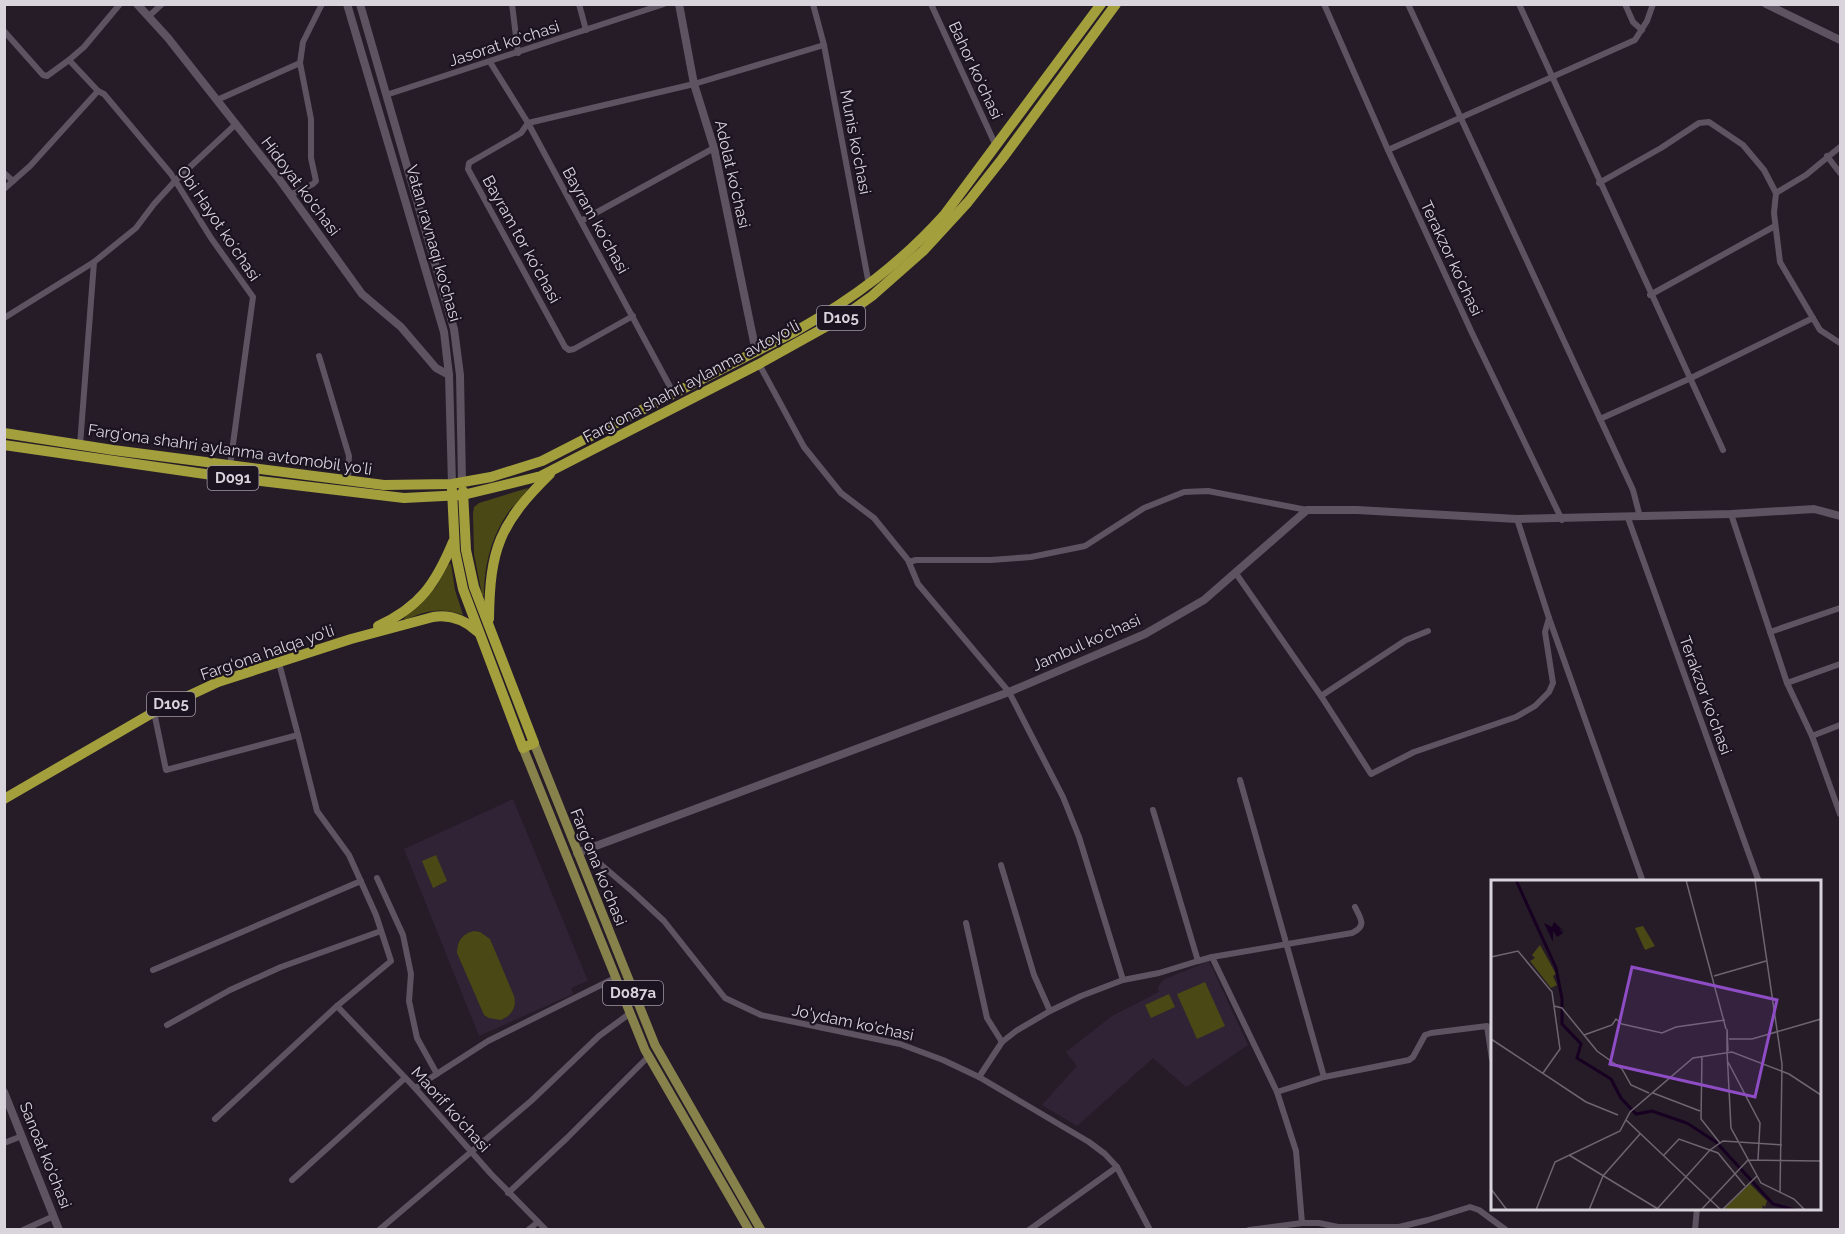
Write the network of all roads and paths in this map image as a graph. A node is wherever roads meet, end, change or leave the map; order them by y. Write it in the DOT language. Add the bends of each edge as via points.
graph roads {
  1 [pos="120,4"];
  2 [pos="137,4"];
  3 [pos="162,4"];
  4 [pos="322,4"];
  5 [pos="347,4"];
  6 [pos="360,4"];
  7 [pos="512,4"];
  8 [pos="579,4"];
  9 [pos="664,4"];
  10 [pos="679,4"];
  11 [pos="813,4"];
  12 [pos="931,4"];
  13 [pos="1101,4"];
  14 [pos="1116,4"];
  15 [pos="1324,4"];
  16 [pos="1408,4"];
  17 [pos="1519,4"];
  18 [pos="1624,4"];
  19 [pos="1653,4"];
  20 [pos="1766,4"];
  21 [pos="149,16"];
  22 [pos="586,30"];
  23 [pos="1642,30"];
  24 [pos="4,31"];
  25 [pos="1079,33"];
  26 [pos="1090,39"];
  27 [pos="1840,40"];
  28 [pos="824,45"];
  29 [pos="518,53"];
  30 [pos="69,60"];
  31 [pos="490,62"];
  32 [pos="300,63"];
  33 [pos="1552,79"];
  34 [pos="694,84"];
  35 [pos="98,91"];
  36 [pos="386,95"];
  37 [pos="217,100"];
  38 [pos="1460,119"];
  39 [pos="528,123"];
  40 [pos="236,124"];
  41 [pos="996,146"];
  42 [pos="1840,147"];
  43 [pos="714,148"];
  44 [pos="1388,150"];
  45 [pos="1827,156"];
  46 [pos="4,173"];
  47 [pos="1840,173"];
  48 [pos="176,180"];
  49 [pos="13,181"];
  50 [pos="1599,183"];
  51 [pos="4,189"];
  52 [pos="1776,193"];
  53 [pos="290,195"];
  54 [pos="581,221"];
  55 [pos="1775,226"];
  56 [pos="94,262"];
  57 [pos="869,285"];
  58 [pos="1650,295"];
  59 [pos="633,316"];
  60 [pos="4,318"];
  61 [pos="1813,318"];
  62 [pos="1840,343"];
  63 [pos="756,352"];
  64 [pos="319,356"];
  65 [pos="759,364"];
  66 [pos="449,375"];
  67 [pos="1691,378"];
  68 [pos="674,394"];
  69 [pos="1599,419"];
  70 [pos="4,433"];
  71 [pos="4,445"];
  72 [pos="80,445"];
  73 [pos="1723,450"];
  74 [pos="230,466"];
  75 [pos="555,470"];
  76 [pos="348,480"];
  77 [pos="457,483"];
  78 [pos="458,496"];
  79 [pos="1306,510"];
  80 [pos="1731,514"];
  81 [pos="1840,516"];
  82 [pos="1640,517"];
  83 [pos="1628,518"];
  84 [pos="1517,519"];
  85 [pos="1562,520"];
  86 [pos="454,538"];
  87 [pos="909,562"];
  88 [pos="1235,572"];
  89 [pos="1840,608"];
  90 [pos="1549,618"];
  91 [pos="484,630"];
  92 [pos="1428,631"];
  93 [pos="1770,632"];
  94 [pos="351,639"];
  95 [pos="279,663"];
  96 [pos="1840,664"];
  97 [pos="1787,683"];
  98 [pos="1009,692"];
  99 [pos="1321,696"];
  100 [pos="154,712"];
  101 [pos="1840,725"];
  102 [pos="298,735"];
  103 [pos="1812,736"];
  104 [pos="529,746"];
  105 [pos="1240,780"];
  106 [pos="4,799"];
  107 [pos="1153,810"];
  108 [pos="1840,814"];
  109 [pos="580,852"];
  110 [pos="1001,865"];
  111 [pos="377,878"];
  112 [pos="1642,880"];
  113 [pos="1758,880"];
  114 [pos="361,881"];
  115 [pos="1355,907"];
  116 [pos="966,923"];
  117 [pos="381,931"];
  118 [pos="1287,945"];
  119 [pos="1212,957"];
  120 [pos="1198,961"];
  121 [pos="153,970"];
  122 [pos="615,978"];
  123 [pos="1123,980"];
  124 [pos="337,1006"];
  125 [pos="1050,1011"];
  126 [pos="629,1014"];
  127 [pos="167,1024"];
  128 [pos="1002,1042"];
  129 [pos="1491,1052"];
  130 [pos="649,1056"];
  131 [pos="437,1074"];
  132 [pos="979,1077"];
  133 [pos="1324,1077"];
  134 [pos="405,1078"];
  135 [pos="415,1088"];
  136 [pos="4,1092"];
  137 [pos="1276,1092"];
  138 [pos="215,1119"];
  139 [pos="22,1137"];
  140 [pos="4,1143"];
  141 [pos="471,1153"];
  142 [pos="1117,1167"];
  143 [pos="292,1180"];
  144 [pos="508,1192"];
  145 [pos="1697,1210"];
  146 [pos="54,1216"];
  147 [pos="538,1222"];
  148 [pos="1302,1223"];
  149 [pos="23,1230"];
  150 [pos="59,1230"];
  151 [pos="379,1230"];
  152 [pos="528,1230"];
  153 [pos="546,1230"];
  154 [pos="748,1230"];
  155 [pos="761,1230"];
  156 [pos="1029,1230"];
  157 [pos="1150,1230"];
  158 [pos="1249,1230"];
  159 [pos="1506,1230"];
  160 [pos="1695,1230"];
  1 -- 30 [label="street" via="84,48"];
  2 -- 21 [label="street, Hidoyat ko'chasi"];
  3 -- 21 [label="street"];
  4 -- 32 [label="street" via="303,42"];
  5 -- 66 [label="street, Vatan ravnaqi ko'chasi" via="444,332"];
  6 -- 36 [label="street, Vatan ravnaqi ko'chasi"];
  7 -- 29 [label="street"];
  8 -- 22 [label="street"];
  9 -- 22 [label="street, Jasorat koʻchasi"];
  10 -- 34 [label="street, Adolat koʻchasi"];
  11 -- 28 [label="street, Munis koʻchasi"];
  12 -- 41 [label="street, Bahor koʻchasi"];
  13 -- 25 [label="highway, Farg‘ona shahri aylanma avtoyo‘li / D105"];
  14 -- 26 [label="highway, Farg‘ona shahri aylanma avtoyo‘li / D105"];
  15 -- 44 [label="street, Terakzor koʻchasi"];
  16 -- 38 [label="street"];
  17 -- 33 [label="street"];
  18 -- 23 [label="street"];
  19 -- 23 [label="street"];
  20 -- 27 [label="street"];
  21 -- 37 [label="street, Hidoyat ko'chasi"];
  22 -- 29 [label="street, Jasorat koʻchasi"];
  23 -- 33 [label="street" via="1635,40"];
  24 -- 30 [label="street" via="43,75 51,74"];
  25 -- 26 [label="highway"];
  25 -- 41 [label="highway, Farg‘ona shahri aylanma avtoyo‘li / D105"];
  26 -- 65 [label="highway, Farg‘ona shahri aylanma avtoyo‘li / D105" via="1002,159 923,251 858,308"];
  28 -- 34 [label="street, Bayram tor koʻchasi"];
  28 -- 57 [label="street, Munis koʻchasi"];
  29 -- 31 [label="street, Jasorat koʻchasi"];
  30 -- 35 [label="street, Obi Hayot koʻchasi"];
  31 -- 36 [label="street, Jasorat koʻchasi"];
  31 -- 39 [label="street, Bayram koʻchasi"];
  32 -- 37 [label="street"];
  32 -- 53 [label="street" via="311,119 311,158 316,177 313,184"];
  33 -- 38 [label="street"];
  33 -- 50 [label="street"];
  34 -- 39 [label="street, Bayram tor koʻchasi"];
  34 -- 43 [label="street, Adolat koʻchasi"];
  35 -- 48 [label="street, Obi Hayot koʻchasi"];
  35 -- 49 [label="street"];
  36 -- 77 [label="street, Vatan ravnaqi ko'chasi" via="454,329 460,375"];
  37 -- 40 [label="street, Hidoyat ko'chasi"];
  38 -- 44 [label="street"];
  38 -- 69 [label="street"];
  39 -- 54 [label="street, Bayram koʻchasi"];
  39 -- 59 [label="street, Bayram tor koʻchasi" via="521,133 469,163 468,169 568,350"];
  40 -- 48 [label="street"];
  40 -- 53 [label="street, Hidoyat ko'chasi"];
  41 -- 57 [label="highway, Farg‘ona shahri aylanma avtoyo‘li / D105" via="932,229"];
  42 -- 45 [label="street"];
  43 -- 54 [label="street"];
  43 -- 63 [label="street, Adolat koʻchasi"];
  44 -- 85 [label="street, Terakzor koʻchasi"];
  45 -- 47 [label="street"];
  45 -- 52 [label="street" via="1806,175"];
  46 -- 49 [label="street"];
  48 -- 56 [label="street" via="136,228"];
  48 -- 74 [label="street, Obi Hayot koʻchasi" via="253,297"];
  49 -- 51 [label="street"];
  50 -- 52 [label="street" via="1699,123 1709,122 1743,145 1764,170"];
  50 -- 58 [label="street"];
  52 -- 55 [label="street"];
  53 -- 66 [label="street, Hidoyat ko'chasi" via="362,294 402,327 436,368"];
  54 -- 59 [label="street, Bayram koʻchasi"];
  55 -- 58 [label="street"];
  55 -- 61 [label="street" via="1780,262"];
  56 -- 60 [label="street"];
  56 -- 72 [label="street"];
  57 -- 63 [label="highway, Farg‘ona shahri aylanma avtoyo‘li / D105"];
  58 -- 67 [label="street"];
  59 -- 68 [label="street, Bayram koʻchasi"];
  61 -- 62 [label="street" via="1820,330"];
  61 -- 67 [label="street"];
  63 -- 68 [label="highway, Farg‘ona shahri aylanma avtoyo‘li / D105"];
  64 -- 76 [label="street" via="349,456"];
  65 -- 75 [label="highway, Farg‘ona shahri aylanma avtoyo‘li / D105"];
  65 -- 87 [label="street" via="804,447 841,493 874,518"];
  66 -- 77 [label="street, Vatan ravnaqi ko'chasi"];
  67 -- 69 [label="street"];
  67 -- 73 [label="street"];
  68 -- 77 [label="highway, Farg‘ona shahri aylanma avtoyo‘li / D105" via="542,460 491,477"];
  69 -- 82 [label="street" via="1633,490"];
  70 -- 72 [label="highway, Fargʻona shahri aylanma avtomobil yoʻli / D091"];
  71 -- 78 [label="highway, Fargʻona shahri aylanma avtomobil yoʻli / D091" via="384,497"];
  72 -- 74 [label="highway, Fargʻona shahri aylanma avtomobil yoʻli / D091"];
  74 -- 76 [label="highway, Fargʻona shahri aylanma avtomobil yoʻli / D091"];
  75 -- 78 [label="highway, Farg‘ona shahri aylanma avtoyo‘li / D105"];
  75 -- 91 [label="highway, D105" via="516,512 499,541"];
  76 -- 77 [label="highway, Fargʻona shahri aylanma avtomobil yoʻli / D091" via="404,486"];
  77 -- 78 [label="highway, Vatan ravnaqi ko'chasi"];
  78 -- 86 [label="highway, Fargʻona koʻchasi / D105"];
  78 -- 91 [label="highway, Fargʻona koʻchasi / D105"];
  79 -- 84 [label="street"];
  79 -- 87 [label="street" via="1208,491 1184,492 1144,508 1085,546 1031,557"];
  79 -- 88 [label="street, Jambul koʻchasi"];
  80 -- 81 [label="street" via="1814,509"];
  80 -- 82 [label="street"];
  80 -- 93 [label="street"];
  82 -- 83 [label="street"];
  83 -- 85 [label="street"];
  83 -- 113 [label="street, Terakzor koʻchasi"];
  84 -- 85 [label="street"];
  84 -- 90 [label="street"];
  86 -- 91 [label="highway, Fargʻona koʻchasi / D105" via="463,590"];
  86 -- 94 [label="highway, D105" via="442,568 427,590 393,619"];
  87 -- 98 [label="street" via="918,584"];
  88 -- 98 [label="street, Jambul koʻchasi" via="1204,600 1144,634"];
  88 -- 99 [label="street"];
  89 -- 93 [label="street"];
  90 -- 99 [label="street" via="1545,632 1553,683 1550,692 1535,706 1516,717 1414,752 1371,774"];
  90 -- 112 [label="street"];
  91 -- 94 [label="highway, D105" via="440,616"];
  91 -- 104 [label="highway, Fargʻona koʻchasi / D105"];
  92 -- 99 [label="street" via="1406,640"];
  93 -- 97 [label="street"];
  94 -- 95 [label="highway, Farg‘ona halqa yo‘li / D105"];
  95 -- 100 [label="highway, Farg‘ona halqa yo‘li / D105" via="218,682"];
  95 -- 102 [label="street"];
  96 -- 97 [label="street"];
  97 -- 103 [label="street"];
  98 -- 109 [label="street, Jambul koʻchasi"];
  98 -- 123 [label="street" via="1079,837"];
  100 -- 102 [label="street" via="166,770"];
  100 -- 106 [label="highway, Farg‘ona halqa yo‘li / D105"];
  101 -- 103 [label="street"];
  102 -- 114 [label="street" via="317,812 349,855"];
  103 -- 108 [label="street"];
  104 -- 109 [label="main road, Fargʻona koʻchasi / D087a"];
  104 -- 122 [label="main road, Fargʻona koʻchasi / D087a"];
  105 -- 118 [label="street"];
  107 -- 120 [label="street"];
  109 -- 132 [label="street, Jo'ydam ko'chasi" via="664,921 725,998 760,1015 900,1044"];
  109 -- 155 [label="main road, Fargʻona koʻchasi / D087a" via="655,1045"];
  110 -- 125 [label="street" via="1034,975"];
  111 -- 131 [label="street" via="403,936 417,1038"];
  114 -- 117 [label="street"];
  114 -- 121 [label="street"];
  115 -- 118 [label="street" via="1363,921 1359,930"];
  116 -- 128 [label="street" via="987,1018"];
  117 -- 124 [label="street" via="391,961"];
  117 -- 127 [label="street" via="230,990"];
  118 -- 119 [label="street"];
  118 -- 133 [label="street"];
  119 -- 120 [label="street"];
  119 -- 137 [label="street"];
  120 -- 123 [label="street"];
  122 -- 126 [label="main road, Fargʻona koʻchasi / D087a"];
  122 -- 131 [label="street" via="488,1041"];
  123 -- 125 [label="street"];
  124 -- 134 [label="street, Maorif ko'chasi"];
  124 -- 138 [label="street"];
  125 -- 128 [label="street"];
  126 -- 130 [label="main road, Fargʻona koʻchasi / D087a"];
  126 -- 141 [label="street" via="599,1036"];
  128 -- 132 [label="street"];
  129 -- 133 [label="street" via="1487,1026 1427,1034 1409,1060"];
  130 -- 144 [label="street"];
  130 -- 154 [label="main road, Fargʻona koʻchasi / D087a"];
  131 -- 135 [label="street"];
  132 -- 142 [label="street, Jo'ydam ko'chasi" via="1089,1142"];
  133 -- 137 [label="street"];
  134 -- 135 [label="street, Maorif ko'chasi"];
  134 -- 143 [label="street"];
  135 -- 141 [label="street, Maorif ko'chasi"];
  136 -- 139 [label="street, Sanoat ko'chasi"];
  137 -- 148 [label="street" via="1294,1141"];
  139 -- 140 [label="street"];
  139 -- 146 [label="street, Sanoat ko'chasi"];
  141 -- 144 [label="street, Maorif ko'chasi"];
  141 -- 151 [label="street"];
  142 -- 156 [label="street"];
  142 -- 157 [label="street, Jo'ydam ko'chasi"];
  144 -- 147 [label="street, Maorif ko'chasi"];
  145 -- 160 [label="street"];
  146 -- 149 [label="street"];
  146 -- 150 [label="street, Sanoat ko'chasi"];
  147 -- 152 [label="street"];
  147 -- 153 [label="street, Maorif ko'chasi"];
  148 -- 158 [label="street"];
  148 -- 159 [label="street" via="1400,1227 1470,1207"];
}
